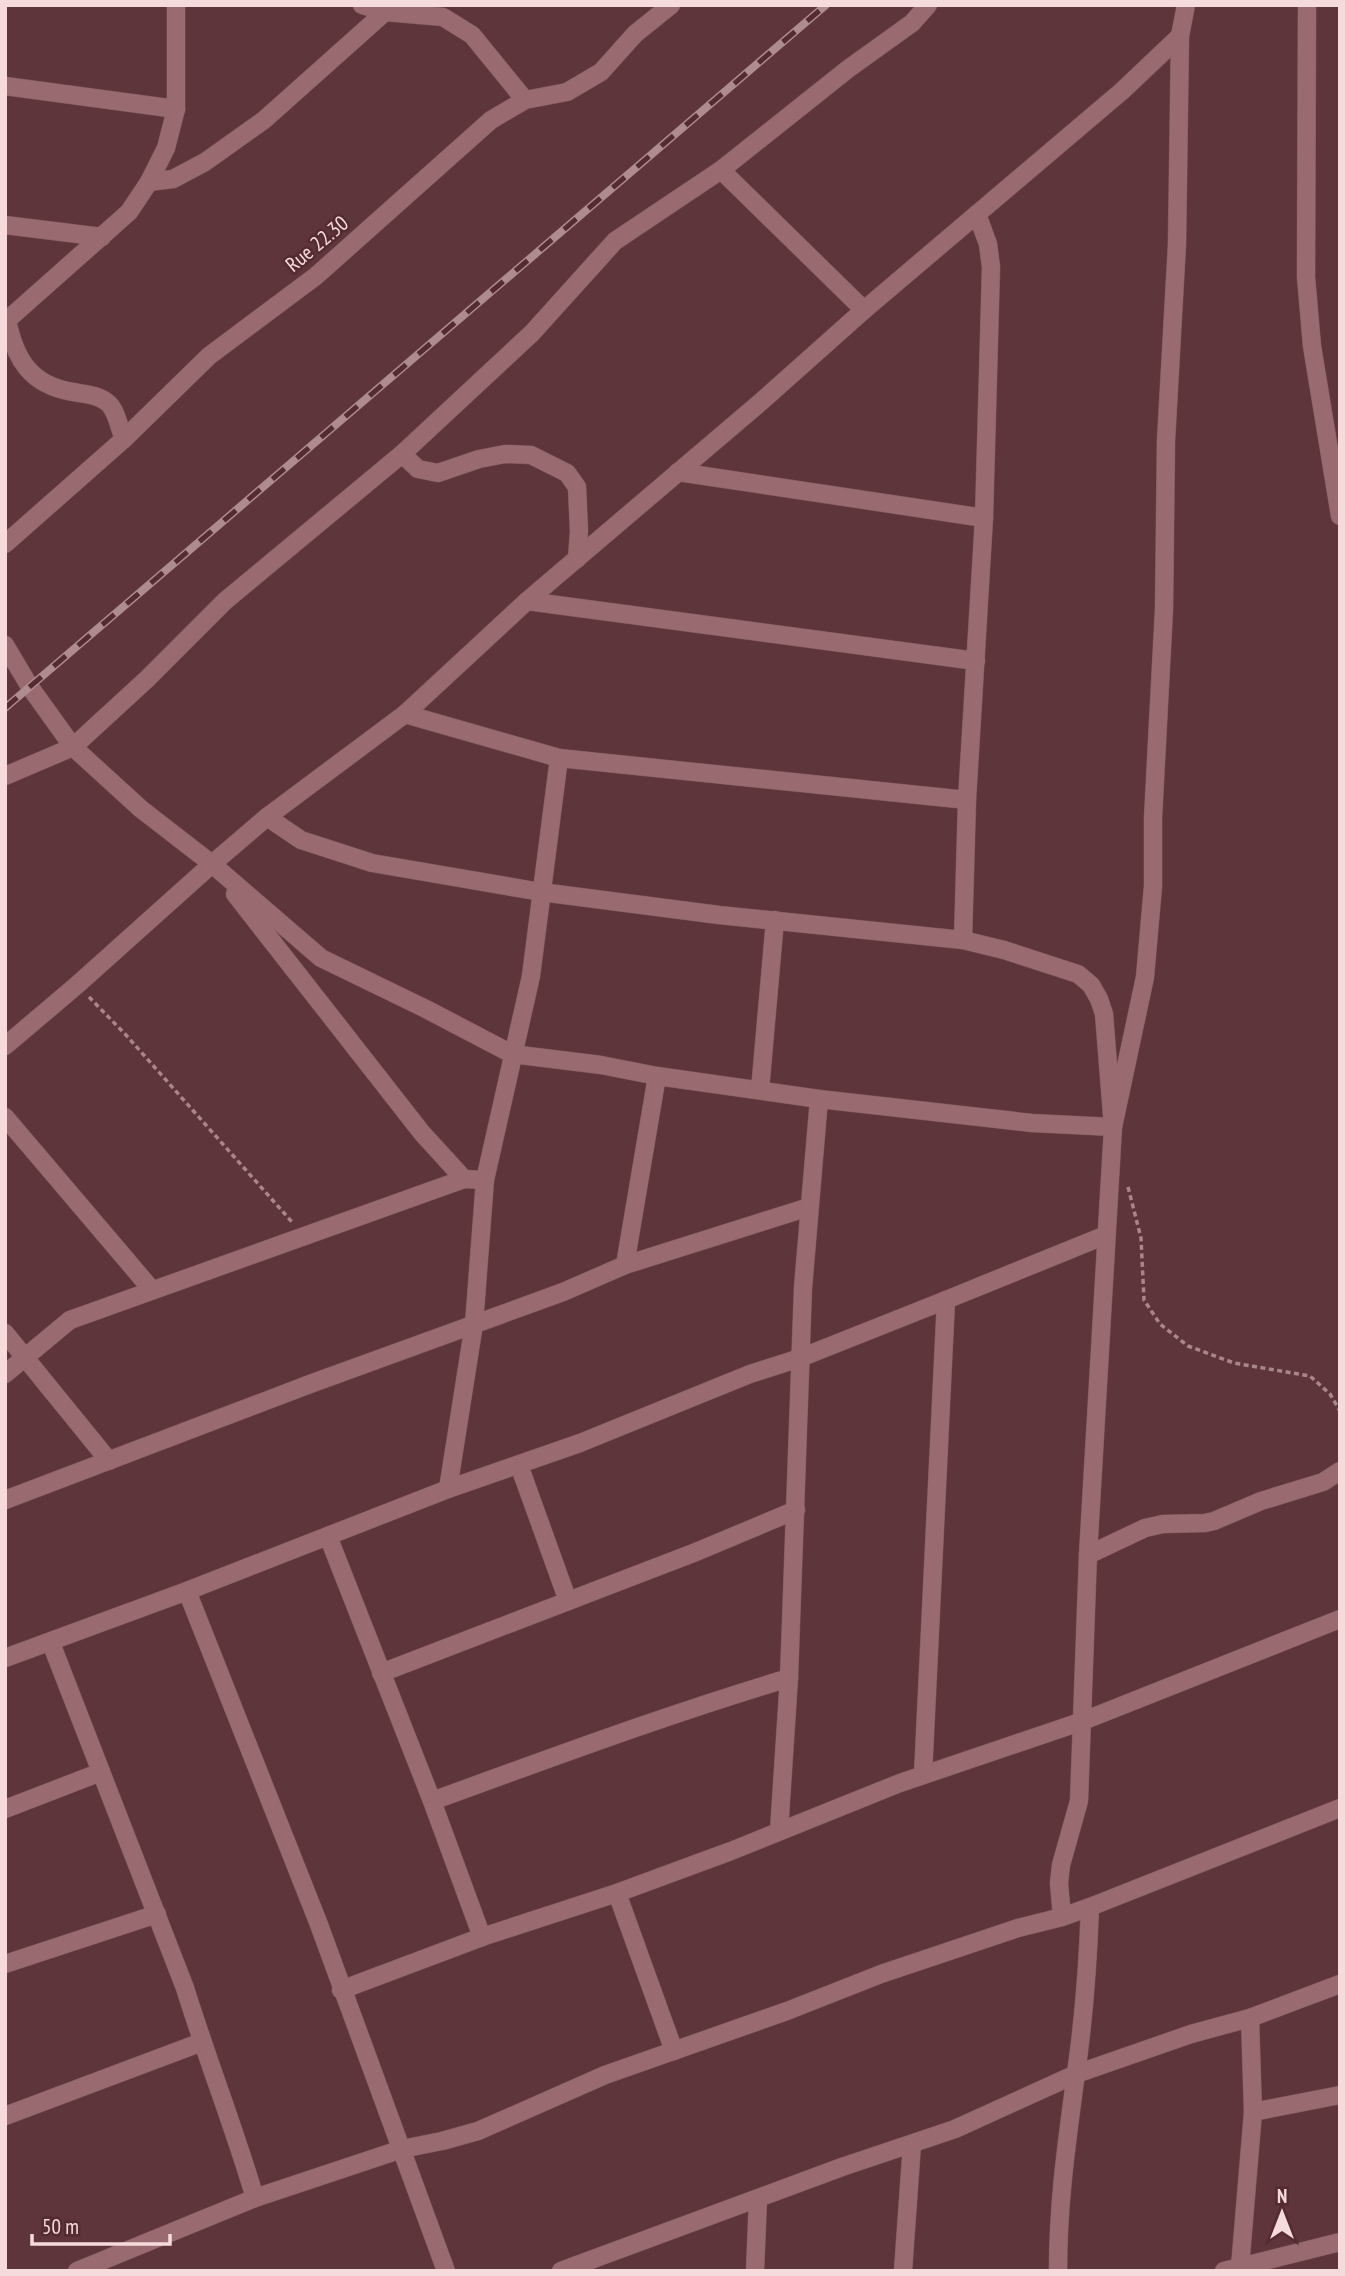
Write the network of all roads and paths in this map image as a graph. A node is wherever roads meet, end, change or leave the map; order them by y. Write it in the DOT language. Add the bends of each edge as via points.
graph roads {
  1 [pos="176,5"];
  2 [pos="362,5"];
  3 [pos="671,5"];
  4 [pos="928,5"];
  5 [pos="1186,5"];
  6 [pos="1307,5"];
  7 [pos="390,9"];
  8 [pos="1180,36"];
  9 [pos="5,86"];
  10 [pos="525,100"];
  11 [pos="176,109"];
  12 [pos="720,170"];
  13 [pos="149,182"];
  14 [pos="977,214"];
  15 [pos="5,225"];
  16 [pos="102,237"];
  17 [pos="864,310"];
  18 [pos="6,321"];
  19 [pos="124,439"];
  20 [pos="402,454"];
  21 [pos="678,472"];
  22 [pos="1340,516"];
  23 [pos="984,518"];
  24 [pos="5,544"];
  25 [pos="577,559"];
  26 [pos="527,601"];
  27 [pos="5,645"];
  28 [pos="976,661"];
  29 [pos="405,714"];
  30 [pos="73,747"];
  31 [pos="559,758"];
  32 [pos="5,776"];
  33 [pos="968,800"];
  34 [pos="267,817"];
  35 [pos="212,864"];
  36 [pos="541,892"];
  37 [pos="775,920"];
  38 [pos="963,940"];
  39 [pos="77,985"];
  40 [pos="5,1045"];
  41 [pos="512,1054"];
  42 [pos="657,1076"];
  43 [pos="760,1090"];
  44 [pos="819,1099"];
  45 [pos="5,1117"];
  46 [pos="1113,1127"];
  47 [pos="1125,1177"];
  48 [pos="464,1179"];
  49 [pos="485,1180"];
  50 [pos="809,1207"];
  51 [pos="1106,1235"];
  52 [pos="305,1237"];
  53 [pos="625,1265"];
  54 [pos="152,1290"];
  55 [pos="946,1300"];
  56 [pos="474,1324"];
  57 [pos="5,1333"];
  58 [pos="27,1358"];
  59 [pos="800,1358"];
  60 [pos="5,1374"];
  61 [pos="1340,1411"];
  62 [pos="109,1461"];
  63 [pos="519,1465"];
  64 [pos="1340,1471"];
  65 [pos="448,1489"];
  66 [pos="5,1500"];
  67 [pos="796,1510"];
  68 [pos="328,1536"];
  69 [pos="1087,1555"];
  70 [pos="187,1591"];
  71 [pos="568,1601"];
  72 [pos="1340,1619"];
  73 [pos="51,1643"];
  74 [pos="5,1658"];
  75 [pos="382,1673"];
  76 [pos="789,1678"];
  77 [pos="1083,1721"];
  78 [pos="101,1772"];
  79 [pos="923,1775"];
  80 [pos="432,1801"];
  81 [pos="1340,1808"];
  82 [pos="5,1809"];
  83 [pos="779,1831"];
  84 [pos="617,1893"];
  85 [pos="1090,1907"];
  86 [pos="157,1914"];
  87 [pos="1062,1917"];
  88 [pos="482,1937"];
  89 [pos="5,1964"];
  90 [pos="1340,1984"];
  91 [pos="341,1990"];
  92 [pos="1250,2018"];
  93 [pos="202,2042"];
  94 [pos="674,2050"];
  95 [pos="1076,2074"];
  96 [pos="1340,2095"];
  97 [pos="1252,2112"];
  98 [pos="5,2116"];
  99 [pos="912,2144"];
  100 [pos="402,2150"];
  101 [pos="256,2198"];
  102 [pos="758,2199"];
  103 [pos="1340,2242"];
  104 [pos="1232,2269"];
  105 [pos="77,2271"];
  106 [pos="446,2271"];
  107 [pos="562,2271"];
  108 [pos="755,2271"];
  109 [pos="903,2271"];
  110 [pos="1058,2271"];
  1 -- 11 [label="street"];
  2 -- 7 [label="street"];
  3 -- 10 [label="street, Rue 22.30" via="635,34 601,72 567,92"];
  4 -- 12 [label="street" via="912,23"];
  5 -- 8 [label="street"];
  6 -- 22 [label="street" via="1306,277 1312,346"];
  7 -- 10 [label="street" via="443,17 472,35"];
  7 -- 13 [label="street" via="264,120 205,162 173,179"];
  8 -- 14 [label="street"];
  8 -- 46 [label="street" via="1177,244 1166,441 1153,886 1145,977"];
  9 -- 11 [label="street"];
  10 -- 19 [label="street, Rue 22.30" via="491,120 316,276 209,356"];
  11 -- 13 [label="street" via="166,148"];
  12 -- 17 [label="street"];
  12 -- 20 [label="street" via="615,241 531,333"];
  13 -- 16 [label="street" via="129,212"];
  14 -- 17 [label="street"];
  14 -- 23 [label="street" via="991,267"];
  15 -- 16 [label="street"];
  16 -- 18 [label="street"];
  17 -- 21 [label="street"];
  18 -- 19 [label="street" via="24,366 65,391 106,401"];
  19 -- 24 [label="street, Rue 22.30"];
  20 -- 25 [label="street" via="418,469 438,473 505,454 531,455 567,473 577,487"];
  20 -- 30 [label="street" via="225,601"];
  21 -- 23 [label="street"];
  21 -- 25 [label="street"];
  23 -- 28 [label="street"];
  25 -- 26 [label="street"];
  26 -- 28 [label="street"];
  26 -- 29 [label="street"];
  27 -- 30 [label="street"];
  28 -- 33 [label="street"];
  29 -- 31 [label="street"];
  29 -- 34 [label="street"];
  30 -- 32 [label="street"];
  30 -- 35 [label="street" via="141,809"];
  31 -- 33 [label="street"];
  31 -- 36 [label="street"];
  33 -- 38 [label="street"];
  34 -- 35 [label="street"];
  34 -- 36 [label="street" via="301,841 373,863"];
  35 -- 39 [label="street"];
  35 -- 41 [label="street" via="321,958"];
  35 -- 48 [label="street" via="405,1112"];
  36 -- 37 [label="street"];
  36 -- 41 [label="street" via="531,976"];
  37 -- 38 [label="street"];
  37 -- 43 [label="street"];
  38 -- 46 [label="street" via="1078,974 1091,985 1104,1014"];
  39 -- 40 [label="street"];
  39 -- 52 [label="path" via="127,1035"];
  41 -- 42 [label="street"];
  41 -- 49 [label="street"];
  42 -- 43 [label="street"];
  42 -- 53 [label="street"];
  43 -- 44 [label="street"];
  44 -- 46 [label="street"];
  44 -- 50 [label="street"];
  45 -- 54 [label="street"];
  46 -- 51 [label="street"];
  47 -- 61 [label="path" via="1141,1238 1144,1300 1160,1324 1188,1346 1234,1363 1310,1376"];
  48 -- 49 [label="street"];
  48 -- 52 [label="street"];
  49 -- 56 [label="street"];
  50 -- 53 [label="street"];
  50 -- 59 [label="street"];
  51 -- 55 [label="street"];
  51 -- 69 [label="street"];
  52 -- 54 [label="street"];
  53 -- 56 [label="street"];
  54 -- 58 [label="street" via="70,1320"];
  55 -- 59 [label="street"];
  55 -- 79 [label="street"];
  56 -- 62 [label="street"];
  56 -- 65 [label="street"];
  57 -- 58 [label="street"];
  58 -- 60 [label="street"];
  58 -- 62 [label="street"];
  59 -- 63 [label="street"];
  59 -- 67 [label="street"];
  62 -- 66 [label="street"];
  63 -- 65 [label="street"];
  63 -- 71 [label="street"];
  64 -- 69 [label="street" via="1323,1482 1214,1521 1145,1528"];
  65 -- 68 [label="street"];
  67 -- 71 [label="street"];
  67 -- 76 [label="street"];
  68 -- 70 [label="street"];
  68 -- 75 [label="street"];
  69 -- 77 [label="street"];
  70 -- 73 [label="street"];
  70 -- 91 [label="street"];
  71 -- 75 [label="street"];
  72 -- 77 [label="street"];
  73 -- 74 [label="street"];
  73 -- 78 [label="street"];
  75 -- 80 [label="street"];
  76 -- 80 [label="street" via="653,1720"];
  76 -- 83 [label="street"];
  77 -- 79 [label="street"];
  77 -- 87 [label="street" via="1079,1801 1060,1865"];
  78 -- 82 [label="street"];
  78 -- 86 [label="street"];
  79 -- 83 [label="street"];
  80 -- 88 [label="street"];
  81 -- 85 [label="street"];
  83 -- 84 [label="street"];
  84 -- 88 [label="street"];
  84 -- 94 [label="street"];
  85 -- 87 [label="street"];
  85 -- 95 [label="street"];
  86 -- 89 [label="street"];
  86 -- 93 [label="street"];
  87 -- 94 [label="street" via="881,1974"];
  88 -- 91 [label="street"];
  90 -- 92 [label="street"];
  91 -- 100 [label="street"];
  92 -- 95 [label="street"];
  92 -- 97 [label="street"];
  93 -- 98 [label="street"];
  93 -- 101 [label="street"];
  94 -- 100 [label="street" via="563,2092 478,2131"];
  95 -- 99 [label="street"];
  95 -- 110 [label="street" via="1063,2164"];
  96 -- 97 [label="street"];
  97 -- 104 [label="street"];
  99 -- 102 [label="street"];
  99 -- 109 [label="street"];
  100 -- 101 [label="street"];
  100 -- 106 [label="street"];
  101 -- 105 [label="street"];
  102 -- 107 [label="street"];
  102 -- 108 [label="street"];
  103 -- 104 [label="street"];
}
